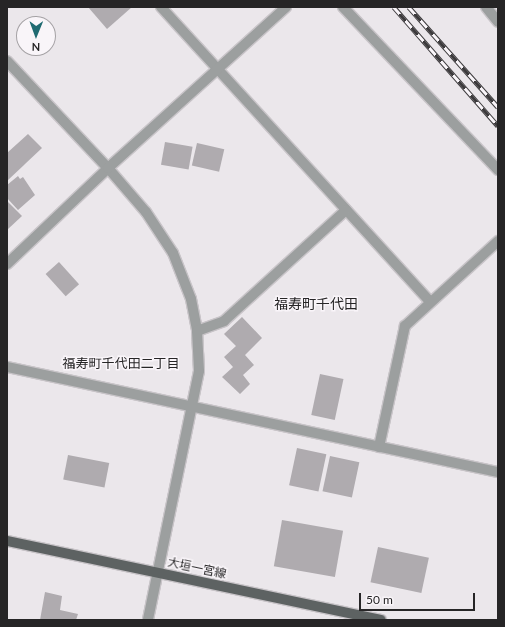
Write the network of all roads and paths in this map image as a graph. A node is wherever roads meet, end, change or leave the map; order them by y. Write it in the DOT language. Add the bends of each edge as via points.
graph roads {
  1 [pos="161,7"];
  2 [pos="286,7"];
  3 [pos="343,7"];
  4 [pos="486,7"];
  5 [pos="498,22"];
  6 [pos="7,61"];
  7 [pos="219,69"];
  8 [pos="108,168"];
  9 [pos="498,170"];
  10 [pos="346,210"];
  11 [pos="498,242"];
  12 [pos="7,264"];
  13 [pos="430,302"];
  14 [pos="198,331"];
  15 [pos="7,367"];
  16 [pos="192,407"];
  17 [pos="379,447"];
  18 [pos="498,472"];
  19 [pos="7,540"];
  20 [pos="158,573"];
  21 [pos="148,620"];
  22 [pos="381,620"];
  1 -- 7 [label="street"];
  2 -- 7 [label="street"];
  3 -- 9 [label="street"];
  4 -- 5 [label="street"];
  6 -- 8 [label="street"];
  7 -- 8 [label="street"];
  7 -- 10 [label="street"];
  8 -- 12 [label="street"];
  8 -- 14 [label="street" via="146,212 173,253 191,299"];
  10 -- 13 [label="street"];
  10 -- 14 [label="street" via="224,321"];
  11 -- 13 [label="street"];
  13 -- 17 [label="street" via="405,326"];
  14 -- 16 [label="street" via="199,371"];
  15 -- 16 [label="street"];
  16 -- 17 [label="street"];
  16 -- 20 [label="street"];
  17 -- 18 [label="street"];
  19 -- 20 [label="main road, 大垣一宮線"];
  20 -- 21 [label="street"];
  20 -- 22 [label="main road, 大垣一宮線"];
}
